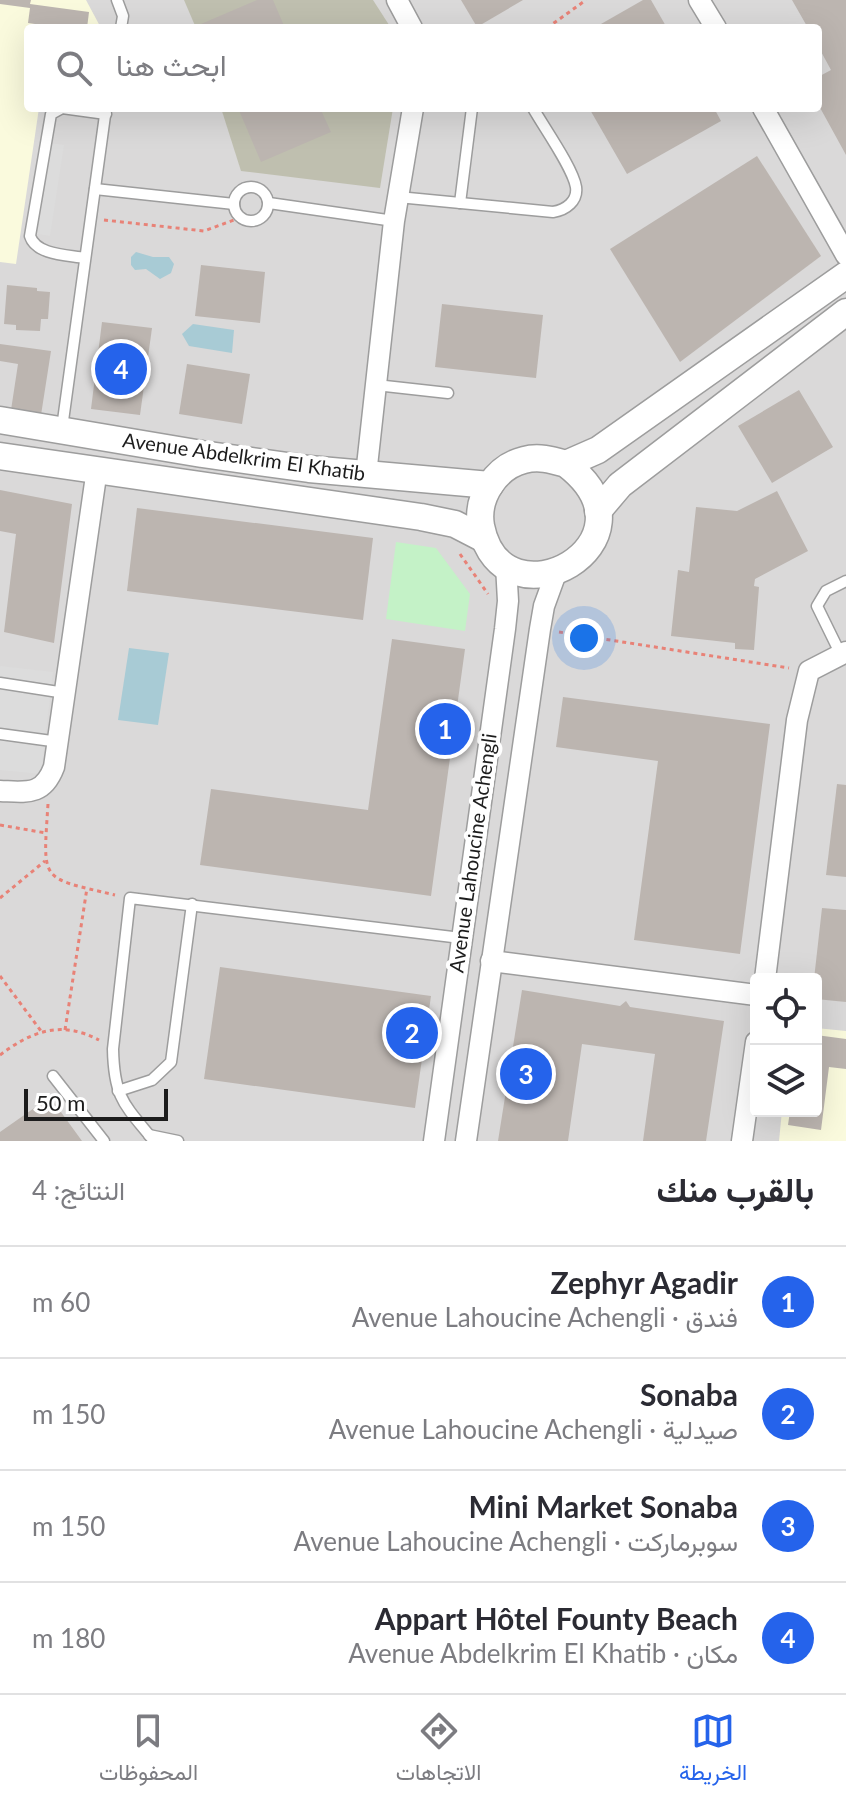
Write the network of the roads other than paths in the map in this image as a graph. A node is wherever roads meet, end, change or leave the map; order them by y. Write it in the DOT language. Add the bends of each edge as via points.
graph roads {
  1 [pos="117,0"];
  2 [pos="397,0"];
  3 [pos="699,0"];
  4 [pos="122,24"];
  5 [pos="410,24"];
  6 [pos="714,24"];
  7 [pos="55,112"];
  8 [pos="106,112"];
  9 [pos="412,112"];
  10 [pos="471,112"];
  11 [pos="535,112"];
  12 [pos="765,112"];
  13 [pos="95,189"];
  14 [pos="398,197"];
  15 [pos="269,203"];
  16 [pos="460,203"];
  17 [pos="234,204"];
  18 [pos="394,221"];
  19 [pos="846,255"];
  20 [pos="84,258"];
  21 [pos="846,275"];
  22 [pos="846,312"];
  23 [pos="376,385"];
  24 [pos="448,393"];
  25 [pos="0,420"];
  26 [pos="62,428"];
  27 [pos="0,456"];
  28 [pos="566,464"];
  29 [pos="97,469"];
  30 [pos="366,475"];
  31 [pos="490,485"];
  32 [pos="598,511"];
  33 [pos="484,539"];
  34 [pos="506,565"];
  35 [pos="556,573"];
  36 [pos="846,581"];
  37 [pos="843,653"];
  38 [pos="0,683"];
  39 [pos="66,693"];
  40 [pos="0,734"];
  41 [pos="59,742"];
  42 [pos="0,791"];
  43 [pos="192,904"];
  44 [pos="461,938"];
  45 [pos="491,961"];
  46 [pos="766,973"];
  47 [pos="750,994"];
  48 [pos="756,1045"];
  49 [pos="53,1076"];
  50 [pos="118,1091"];
  51 [pos="151,1138"];
  52 [pos="104,1141"];
  53 [pos="178,1141"];
  54 [pos="434,1141"];
  55 [pos="466,1141"];
  56 [pos="742,1141"];
  1 -- 4 [label="lane"];
  2 -- 5 [label="street"];
  3 -- 6 [label="street"];
  7 -- 20 [label="lane" via="30,236 41,249"];
  8 -- 13 [label="lane"];
  9 -- 14 [label="street"];
  10 -- 16 [label="lane"];
  11 -- 16 [label="lane" via="573,178 573,201 553,212"];
  12 -- 19 [label="street"];
  13 -- 17 [label="lane"];
  13 -- 20 [label="lane"];
  14 -- 16 [label="lane"];
  14 -- 18 [label="street"];
  15 -- 17 [label="lane" via="265,192 254,186 238,193"];
  15 -- 17 [label="lane" via="264,215 247,221"];
  15 -- 18 [label="lane"];
  18 -- 23 [label="street"];
  20 -- 26 [label="lane"];
  21 -- 28 [label="street" via="598,450"];
  22 -- 32 [label="street" via="620,485"];
  23 -- 24 [label="lane"];
  23 -- 30 [label="street"];
  25 -- 26 [label="street, Avenue Abdelkrim El Khatib"];
  26 -- 30 [label="street, Avenue Abdelkrim El Khatib" via="202,454"];
  27 -- 29 [label="street, Avenue Abdelkrim El Khatib"];
  28 -- 31 [label="street" via="524,460 505,469"];
  28 -- 32 [label="street" via="593,492"];
  29 -- 33 [label="street, Avenue Abdelkrim El Khatib" via="455,524"];
  29 -- 39 [label="street"];
  30 -- 31 [label="street, Avenue Abdelkrim El Khatib"];
  31 -- 33 [label="street" via="482,502"];
  32 -- 35 [label="street" via="588,549 575,564"];
  33 -- 34 [label="street"];
  34 -- 35 [label="street" via="529,575"];
  34 -- 44 [label="street, Avenue Lahoucine Achengli" via="508,601"];
  35 -- 45 [label="street, Avenue Lahoucine Achengli" via="540,629"];
  36 -- 37 [label="lane" via="826,591 817,606"];
  37 -- 46 [label="street" via="809,671 797,720"];
  38 -- 39 [label="lane"];
  39 -- 41 [label="street"];
  40 -- 41 [label="lane"];
  41 -- 42 [label="street" via="49,780 36,791"];
  43 -- 44 [label="lane"];
  43 -- 50 [label="lane" via="171,1062 152,1080"];
  43 -- 50 [label="lane" via="130,898 113,1049"];
  44 -- 54 [label="street, Avenue Lahoucine Achengli"];
  45 -- 47 [label="street"];
  45 -- 55 [label="street, Avenue Lahoucine Achengli"];
  48 -- 56 [label="street"];
  49 -- 52 [label="lane"];
  50 -- 51 [label="lane"];
  51 -- 53 [label="lane"];
}
